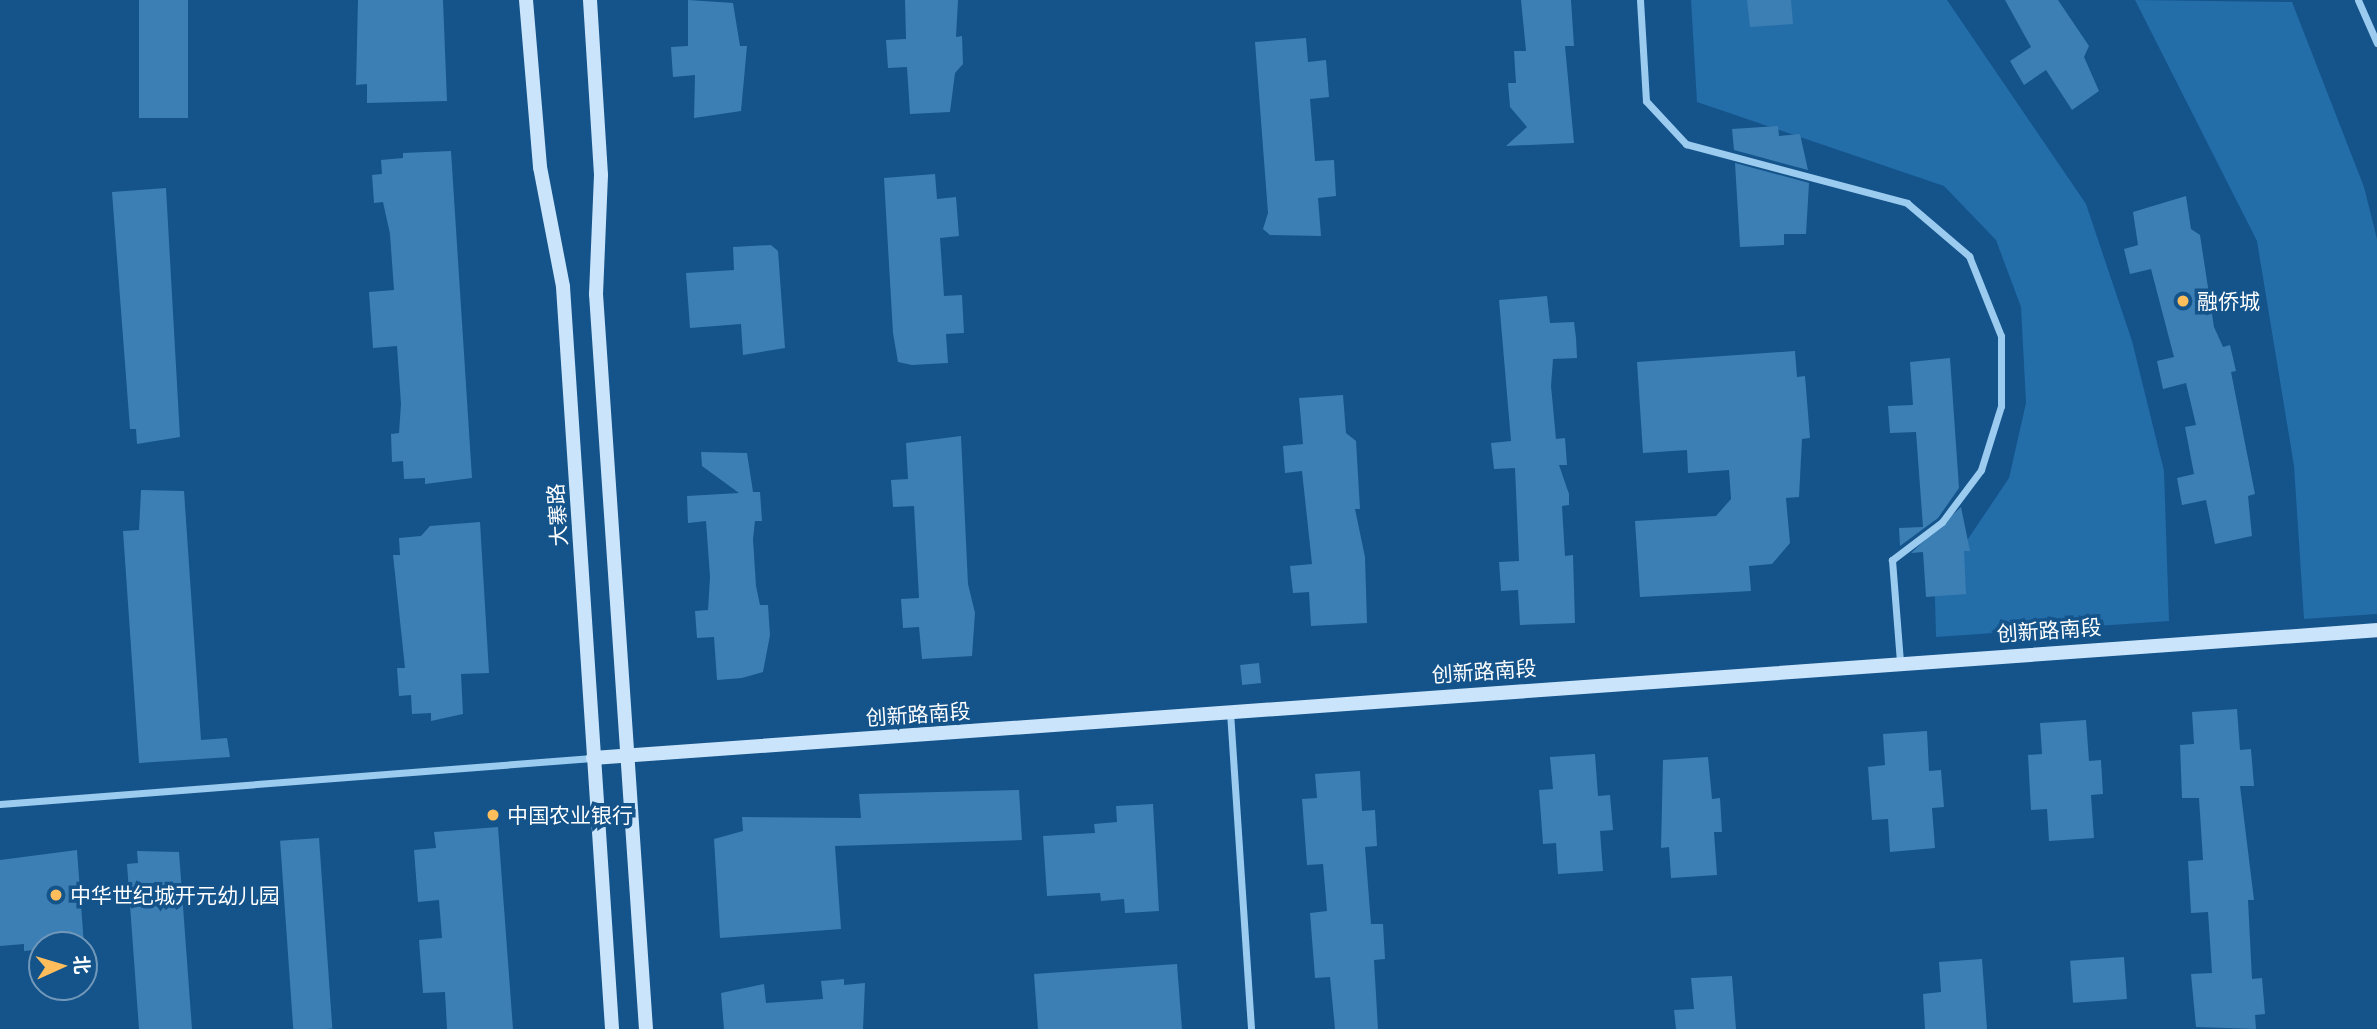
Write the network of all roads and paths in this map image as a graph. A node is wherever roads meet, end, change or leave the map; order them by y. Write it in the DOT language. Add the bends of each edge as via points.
graph roads {
  1 [pos="526,0"];
  2 [pos="590,0"];
  3 [pos="1640,0"];
  4 [pos="2358,0"];
  5 [pos="2377,43"];
  6 [pos="2377,630"];
  7 [pos="1900,661"];
  8 [pos="1230,712"];
  9 [pos="628,756"];
  10 [pos="593,758"];
  11 [pos="0,804"];
  12 [pos="612,1029"];
  13 [pos="646,1029"];
  14 [pos="1251,1029"];
  1 -- 10 [label="main road, 大寨路" via="540,167 563,286"];
  2 -- 9 [label="main road" via="601,175 596,294"];
  3 -- 7 [label="street" via="1646,102 1686,144 1907,203 1969,256 1997,325 2001,406 1981,470 1942,522 1892,560"];
  4 -- 5 [label="street"];
  6 -- 7 [label="main road, 创新路南段"];
  7 -- 8 [label="main road, 创新路南段"];
  8 -- 9 [label="main road, 创新路南段"];
  8 -- 14 [label="street"];
  9 -- 10 [label="main road, 创新路南段"];
  9 -- 13 [label="main road"];
  10 -- 11 [label="street"];
  10 -- 12 [label="main road, 大寨路"];
}
